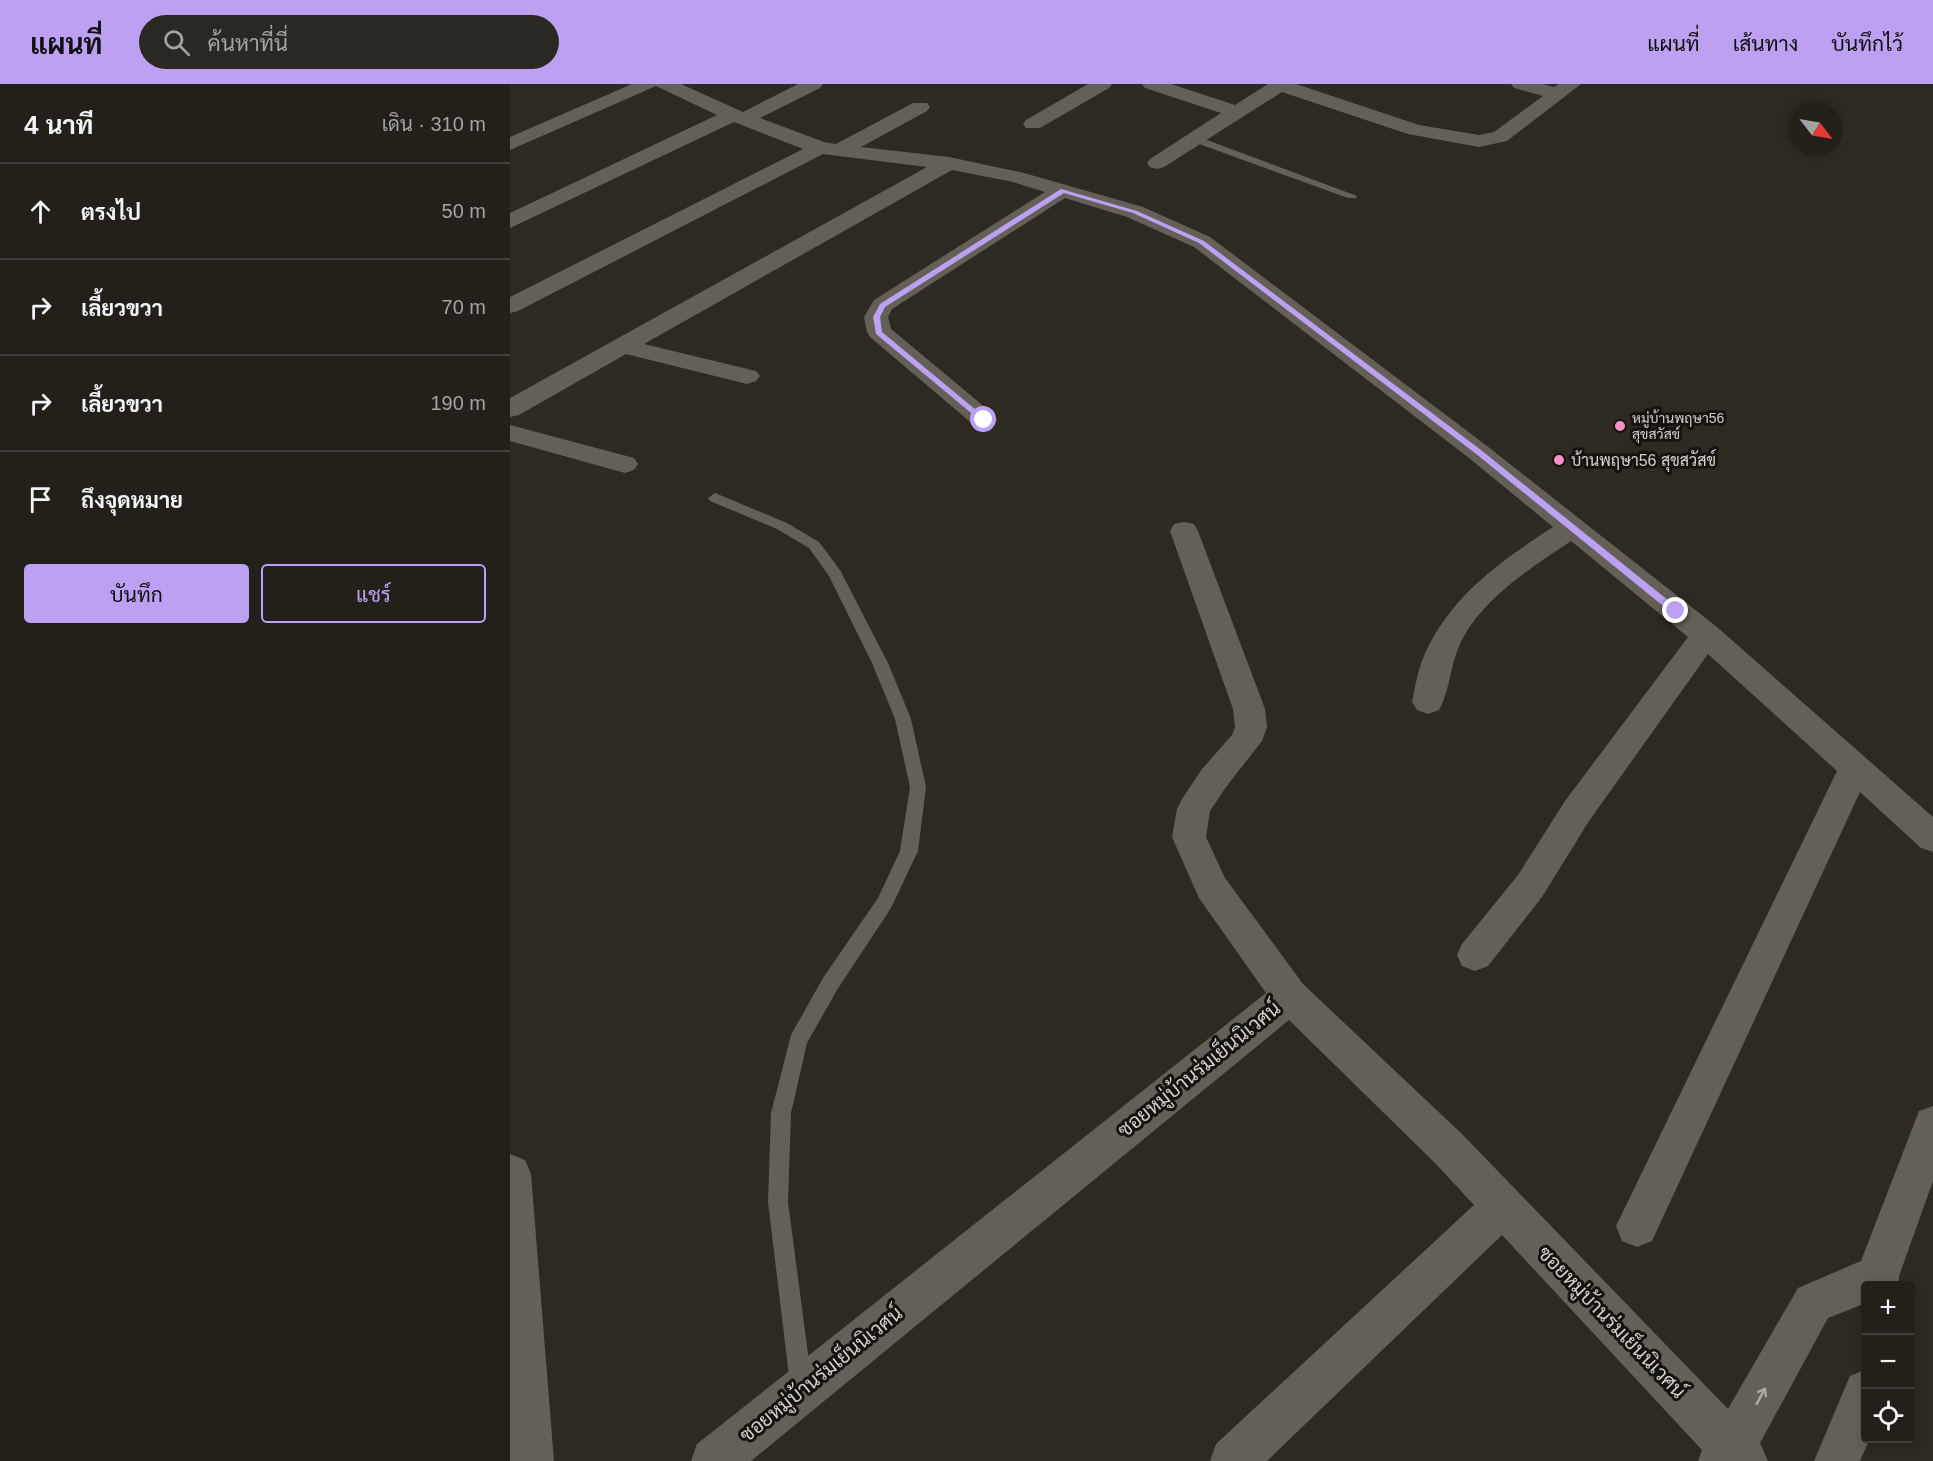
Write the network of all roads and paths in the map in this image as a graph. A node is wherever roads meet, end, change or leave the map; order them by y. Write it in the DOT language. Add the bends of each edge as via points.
graph roads {
  1 [pos="648,84"];
  2 [pos="665,84"];
  3 [pos="813,84"];
  4 [pos="1102,84"];
  5 [pos="1152,84"];
  6 [pos="1280,84"];
  7 [pos="1521,84"];
  8 [pos="1564,89"];
  9 [pos="915,96"];
  10 [pos="1238,112"];
  11 [pos="738,117"];
  12 [pos="1033,124"];
  13 [pos="1195,139"];
  14 [pos="510,144"];
  15 [pos="829,150"];
  16 [pos="949,163"];
  17 [pos="1157,163"];
  18 [pos="1063,190"];
  19 [pos="1352,196"];
  20 [pos="510,221"];
  21 [pos="510,306"];
  22 [pos="622,346"];
  23 [pos="747,376"];
  24 [pos="510,409"];
  25 [pos="984,420"];
  26 [pos="510,433"];
  27 [pos="625,464"];
  28 [pos="716,498"];
  29 [pos="1571,528"];
  30 [pos="1184,531"];
  31 [pos="1706,635"];
  32 [pos="1428,702"];
  33 [pos="1855,767"];
  34 [pos="1933,838"];
  35 [pos="1475,955"];
  36 [pos="1290,996"];
  37 [pos="1933,1125"];
  38 [pos="510,1174"];
  39 [pos="1502,1207"];
  40 [pos="1637,1226"];
  41 [pos="1877,1281"];
  42 [pos="1861,1286"];
  43 [pos="802,1389"];
  44 [pos="1861,1404"];
  45 [pos="1732,1456"];
  46 [pos="531,1461"];
  47 [pos="714,1461"];
  48 [pos="1233,1461"];
  49 [pos="1838,1461"];
  1 -- 14 [label="street"];
  2 -- 11 [label="street"];
  3 -- 11 [label="street"];
  4 -- 12 [label="street"];
  5 -- 10 [label="street"];
  6 -- 8 [label="street" via="1415,130 1479,141 1500,137"];
  6 -- 10 [label="street"];
  7 -- 8 [label="street"];
  9 -- 15 [label="street"];
  10 -- 13 [label="street"];
  11 -- 15 [label="street"];
  11 -- 20 [label="street"];
  13 -- 17 [label="street"];
  13 -- 19 [label="lane"];
  15 -- 16 [label="street"];
  15 -- 21 [label="street"];
  16 -- 18 [label="street"];
  16 -- 22 [label="street"];
  18 -- 25 [label="street" via="882,305 876,317 879,332"];
  18 -- 29 [label="street" via="1135,212 1202,242 1478,452"];
  22 -- 23 [label="street"];
  22 -- 24 [label="street"];
  26 -- 27 [label="street"];
  28 -- 43 [label="lane" via="782,526 814,545 835,574 903,719 918,787 909,851 885,903 830,984 798,1041 781,1113 778,1202"];
  29 -- 31 [label="street"];
  29 -- 32 [label="street" via="1502,575 1475,599 1438,661"];
  30 -- 36 [label="street" via="1249,709 1251,727 1246,741 1194,808 1189,837 1212,887"];
  31 -- 33 [label="street"];
  31 -- 35 [label="street" via="1577,811 1530,886"];
  33 -- 34 [label="street"];
  33 -- 40 [label="street"];
  36 -- 39 [label="street, ซอยหมู่บ้านร่มเย็นนิเวศน์" via="1449,1149"];
  36 -- 43 [label="street, ซอยหมู่บ้านร่มเย็นนิเวศน์"];
  37 -- 41 [label="street"];
  38 -- 46 [label="street"];
  39 -- 45 [label="street, ซอยหมู่บ้านร่มเย็นนิเวศน์"];
  39 -- 48 [label="street"];
  45 -- 42 [label="street, one-way" via="1813,1303"];
  43 -- 47 [label="street, ซอยหมู่บ้านร่มเย็นนิเวศน์"];
  44 -- 49 [label="street"];
}
